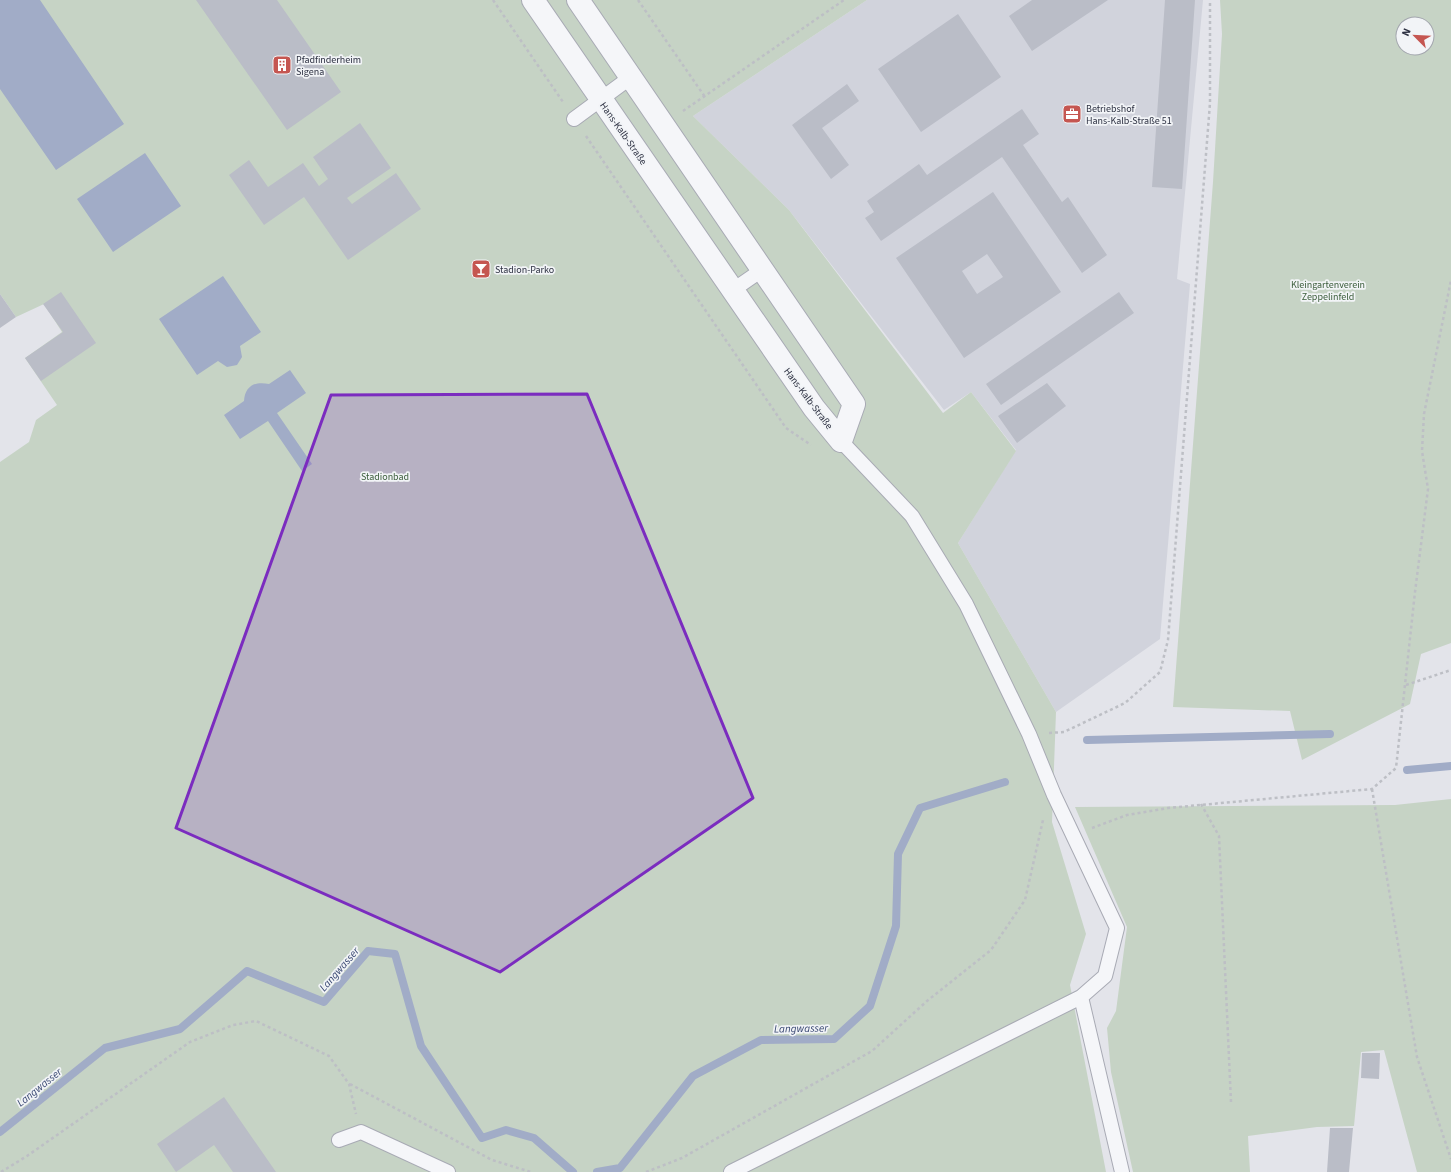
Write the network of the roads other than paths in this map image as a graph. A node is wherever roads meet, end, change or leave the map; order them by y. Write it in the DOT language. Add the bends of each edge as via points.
graph roads {
  1 [pos="533,0"];
  2 [pos="578,0"];
  3 [pos="631,77"];
  4 [pos="601,99"];
  5 [pos="574,119"];
  6 [pos="762,270"];
  7 [pos="733,290"];
  8 [pos="842,441"];
  9 [pos="1081,996"];
  10 [pos="339,1140"];
  11 [pos="448,1172"];
  12 [pos="731,1172"];
  13 [pos="1122,1172"];
  1 -- 4 [label="street, Hans-Kalb-Straße"];
  2 -- 3 [label="street, Hans-Kalb-Straße"];
  3 -- 4 [label="lane"];
  3 -- 6 [label="street, Hans-Kalb-Straße"];
  4 -- 5 [label="lane"];
  4 -- 7 [label="street, Hans-Kalb-Straße"];
  6 -- 7 [label="lane"];
  6 -- 8 [label="street, Hans-Kalb-Straße" via="854,404"];
  7 -- 8 [label="street, Hans-Kalb-Straße" via="814,408"];
  8 -- 9 [label="lane" via="912,516 966,604 1029,734 1054,795 1117,928 1105,976"];
  9 -- 12 [label="lane"];
  9 -- 13 [label="lane"];
  10 -- 11 [label="lane" via="361,1132"];
}
